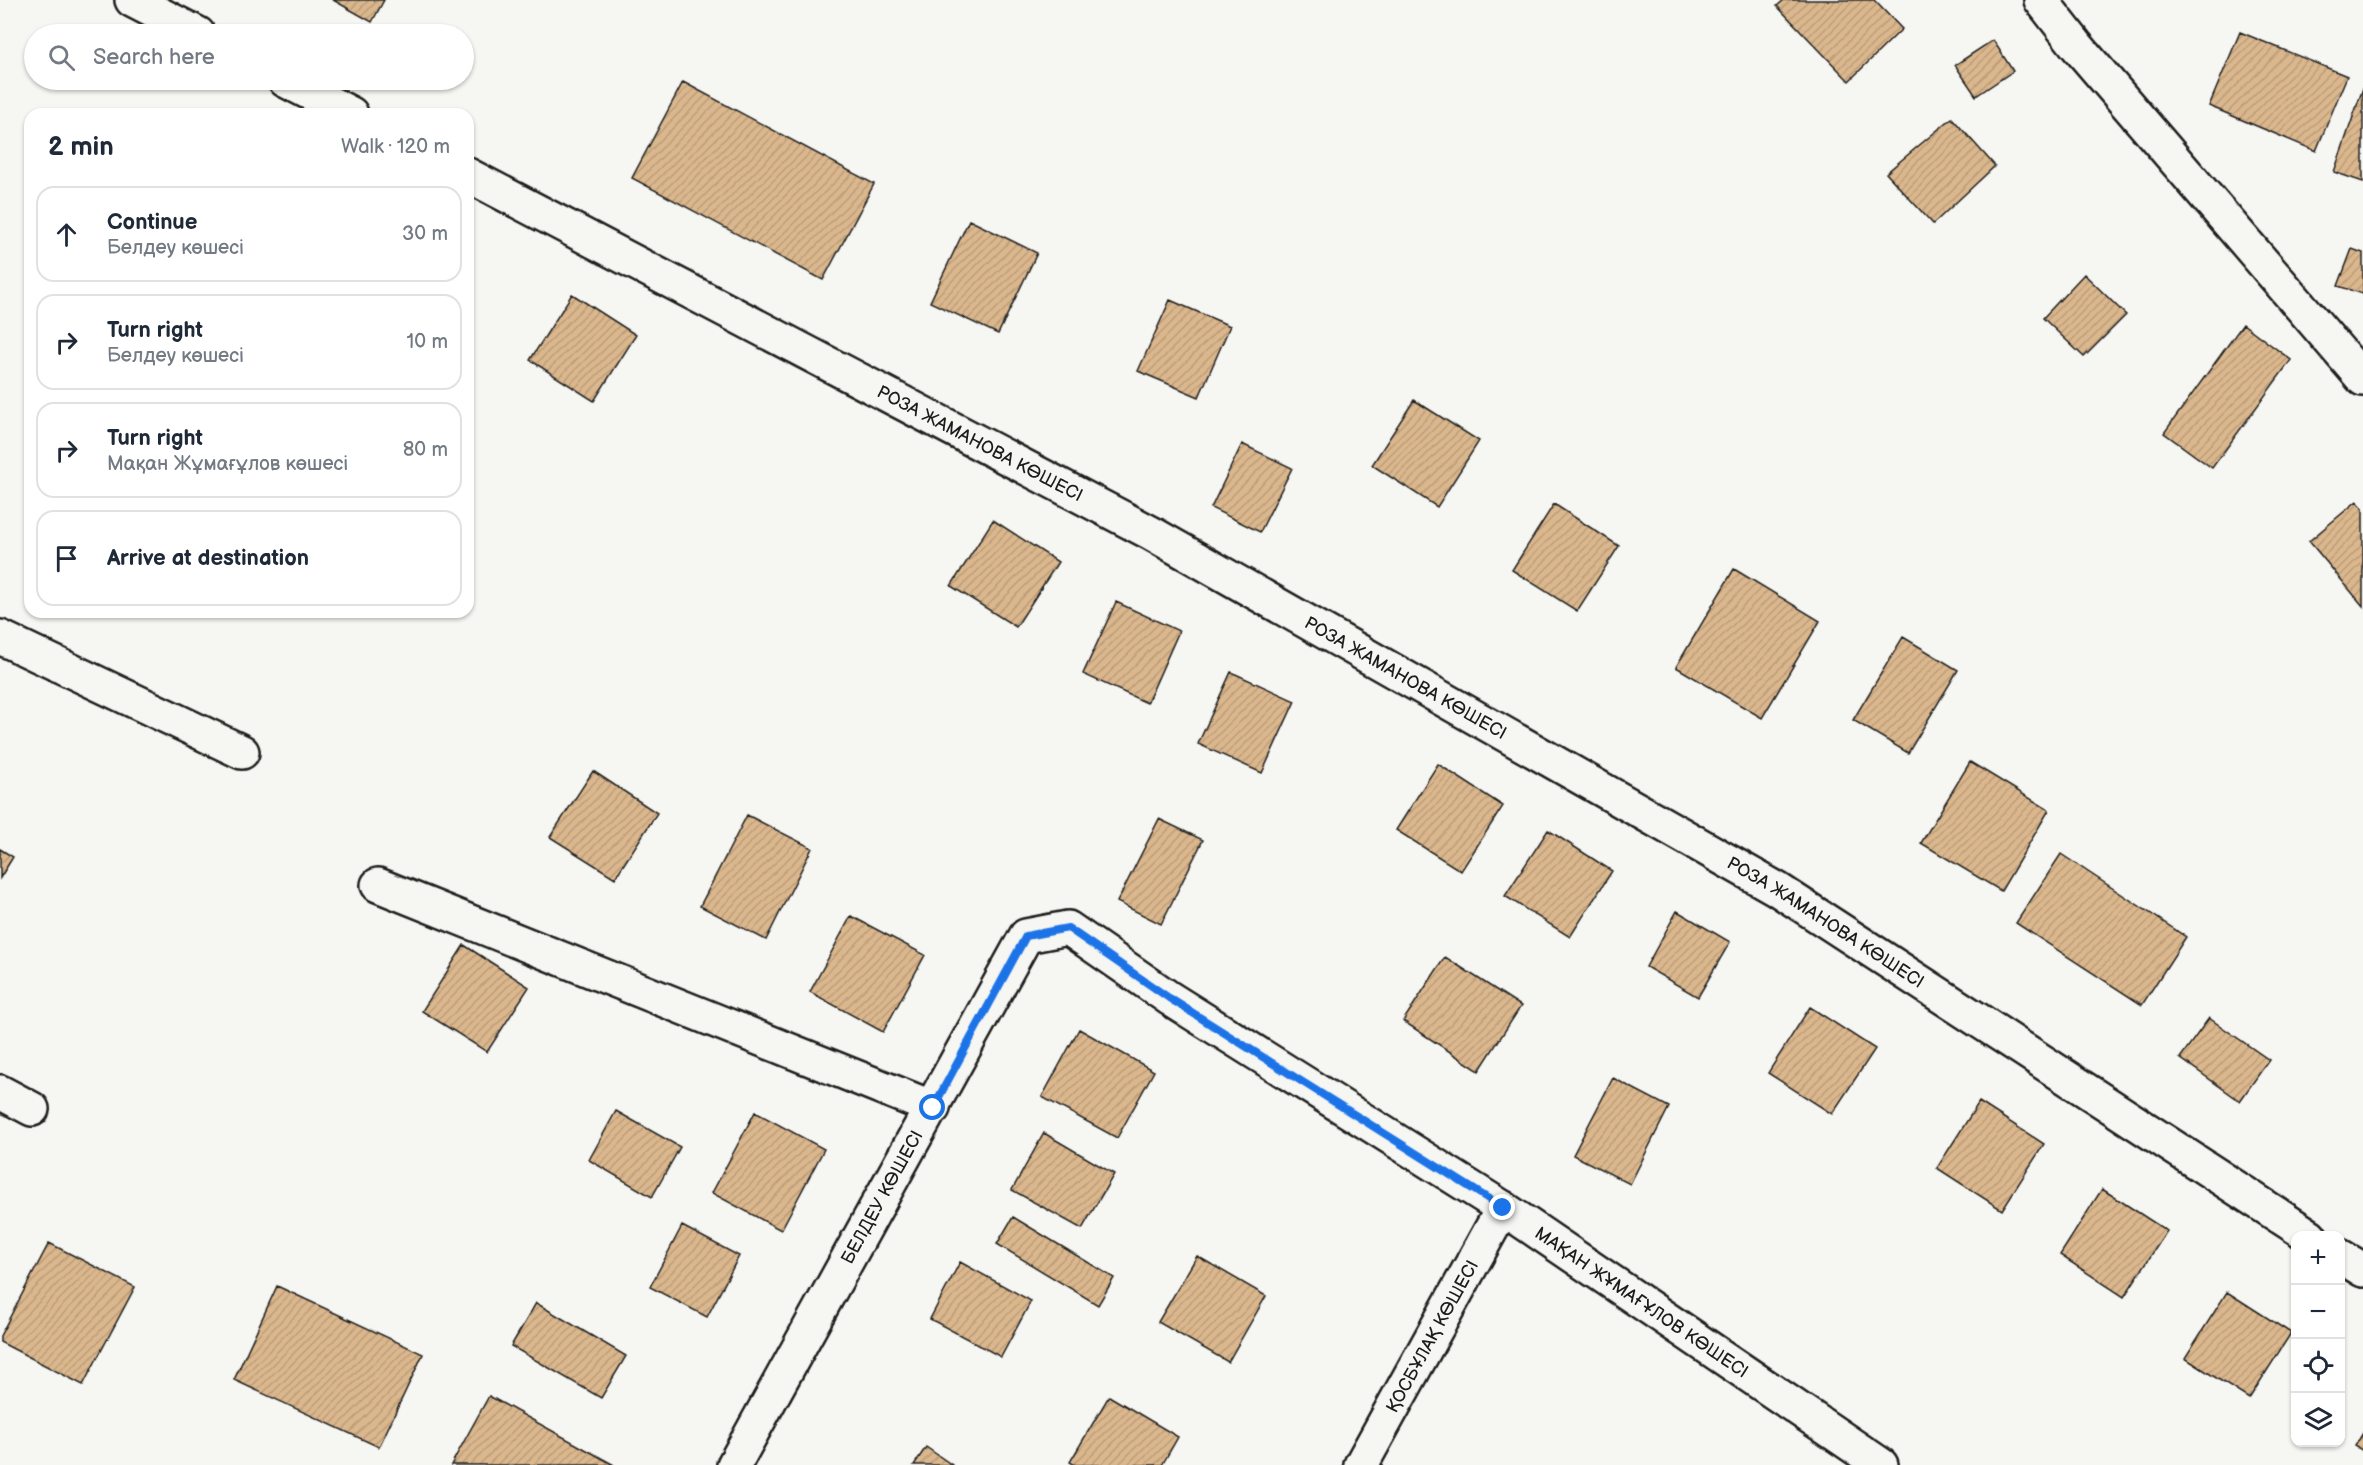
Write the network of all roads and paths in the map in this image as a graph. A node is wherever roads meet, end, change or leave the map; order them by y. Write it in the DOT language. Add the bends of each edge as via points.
graph roads {
  1 [pos="132,0"];
  2 [pos="2041,0"];
  3 [pos="179,24"];
  4 [pos="304,90"];
  5 [pos="339,108"];
  6 [pos="474,178"];
  7 [pos="2363,379"];
  8 [pos="0,637"];
  9 [pos="242,752"];
  10 [pos="378,885"];
  11 [pos="1068,928"];
  12 [pos="0,1092"];
  13 [pos="933,1108"];
  14 [pos="32,1109"];
  15 [pos="1503,1208"];
  16 [pos="2302,1231"];
  17 [pos="2345,1259"];
  18 [pos="2363,1270"];
  19 [pos="734,1465"];
  20 [pos="1361,1465"];
  21 [pos="1880,1465"];
  1 -- 3 [label="street"];
  2 -- 7 [label="street"];
  4 -- 5 [label="street"];
  6 -- 16 [label="street, РОЗА ЖАМАНОВА КӨШЕСІ" via="1151,533 1777,889"];
  8 -- 9 [label="street"];
  10 -- 13 [label="street"];
  11 -- 13 [label="street, БЕЛДЕУ КӨШЕСІ" via="1026,936"];
  11 -- 15 [label="street, МАҚАН ЖҰМАҒҰЛОВ КӨШЕСІ" via="1169,998"];
  12 -- 14 [label="street"];
  13 -- 19 [label="street, БЕЛДЕУ КӨШЕСІ"];
  15 -- 20 [label="street, ҚОСБҰЛАҚ КӨШЕСІ"];
  15 -- 21 [label="street, МАҚАН ЖҰМАҒҰЛОВ КӨШЕСІ"];
  17 -- 18 [label="street"];
}
